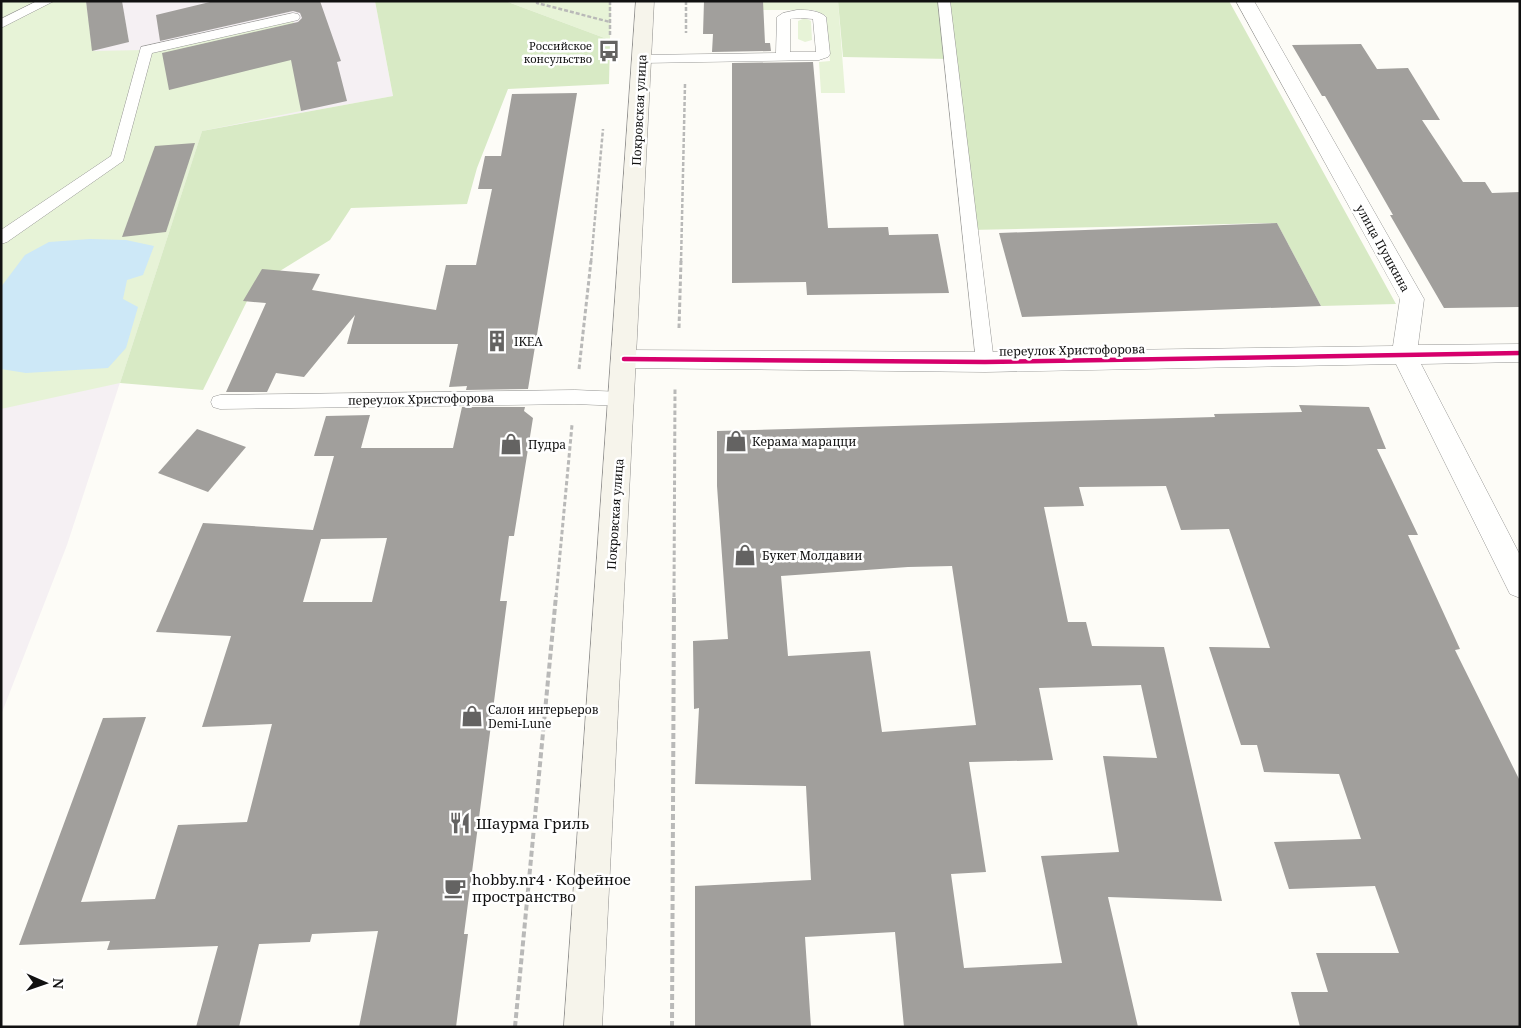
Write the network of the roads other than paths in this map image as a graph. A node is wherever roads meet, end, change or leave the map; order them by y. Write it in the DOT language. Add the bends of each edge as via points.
graph roads {
  1 [pos="48,1"];
  2 [pos="290,1"];
  3 [pos="646,1"];
  4 [pos="944,1"];
  5 [pos="1245,1"];
  6 [pos="1,24"];
  7 [pos="783,57"];
  8 [pos="642,59"];
  9 [pos="1,238"];
  10 [pos="1520,353"];
  11 [pos="1404,355"];
  12 [pos="624,360"];
  13 [pos="985,362"];
  14 [pos="622,399"];
  15 [pos="220,402"];
  16 [pos="1520,586"];
  17 [pos="583,1027"];
  1 -- 6 [label="lane"];
  2 -- 9 [label="lane" via="294,22 146,50 118,158"];
  3 -- 8 [label="main road, Покровская улица"];
  4 -- 13 [label="lane"];
  5 -- 11 [label="street, улица Пушкина" via="1412,299"];
  7 -- 8 [label="lane"];
  8 -- 12 [label="main road, Покровская улица"];
  10 -- 11 [label="street, переулок Христофорова"];
  11 -- 13 [label="street, переулок Христофорова"];
  11 -- 16 [label="street"];
  12 -- 13 [label="street, переулок Христофорова"];
  12 -- 14 [label="main road, Покровская улица"];
  14 -- 15 [label="lane, переулок Христофорова"];
  14 -- 17 [label="main road, Покровская улица"];
}
